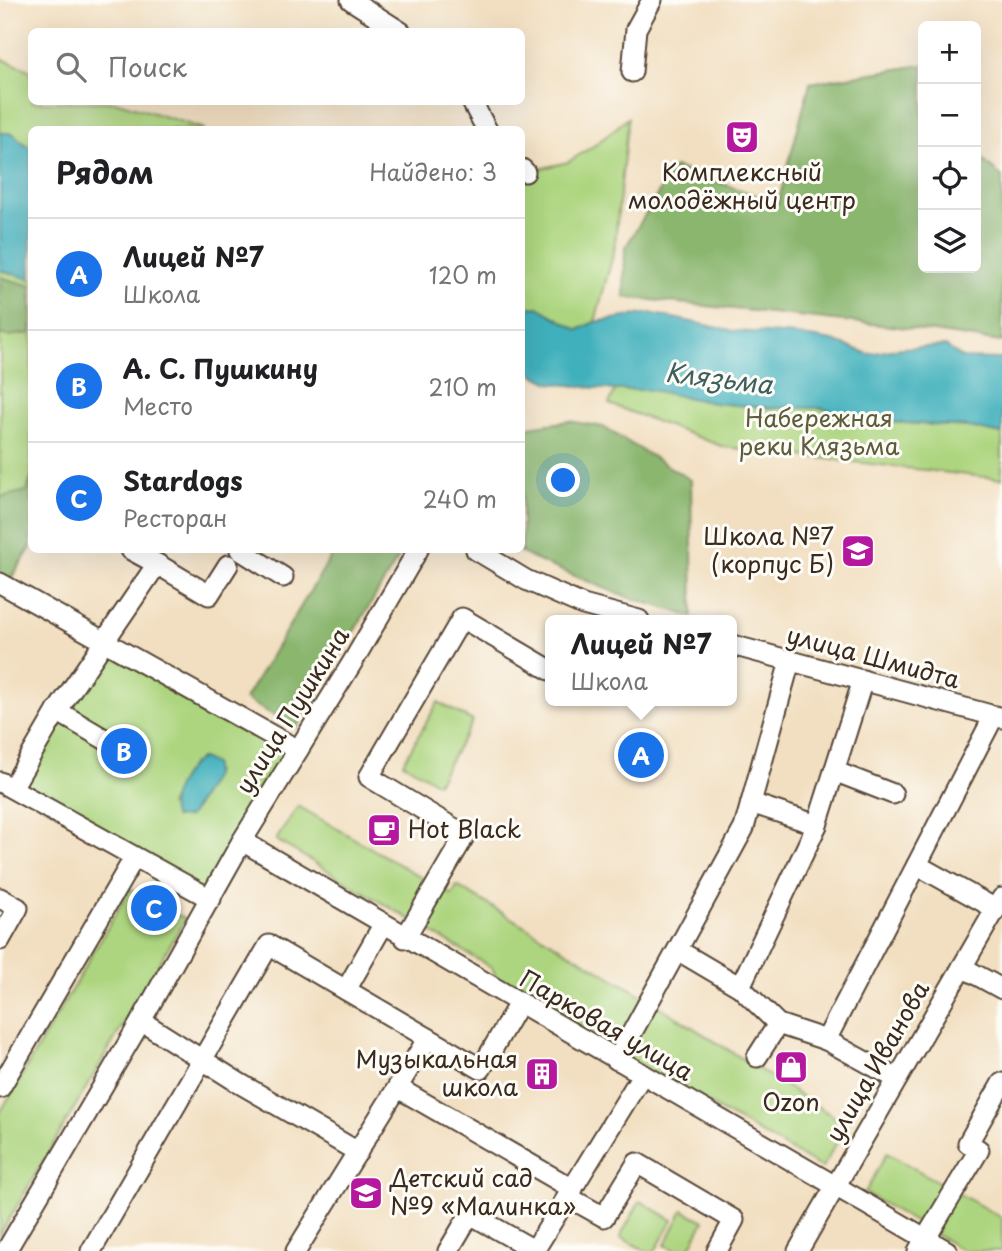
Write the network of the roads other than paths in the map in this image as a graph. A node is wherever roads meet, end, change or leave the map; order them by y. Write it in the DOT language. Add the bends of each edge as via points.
graph roads {
  1 [pos="351,0"];
  2 [pos="652,0"];
  3 [pos="395,28"];
  4 [pos="632,72"];
  5 [pos="474,105"];
  6 [pos="485,126"];
  7 [pos="137,553"];
  8 [pos="416,553"];
  9 [pos="481,553"];
  10 [pos="234,557"];
  11 [pos="157,564"];
  12 [pos="283,577"];
  13 [pos="0,583"];
  14 [pos="592,614"];
  15 [pos="105,642"];
  16 [pos="737,646"];
  17 [pos="790,661"];
  18 [pos="545,667"];
  19 [pos="863,680"];
  20 [pos="57,711"];
  21 [pos="998,717"];
  22 [pos="106,740"];
  23 [pos="298,750"];
  24 [pos="834,771"];
  25 [pos="6,785"];
  26 [pos="893,794"];
  27 [pos="751,803"];
  28 [pos="817,825"];
  29 [pos="242,841"];
  30 [pos="134,858"];
  31 [pos="917,865"];
  32 [pos="0,898"];
  33 [pos="211,899"];
  34 [pos="999,903"];
  35 [pos="383,925"];
  36 [pos="405,938"];
  37 [pos="0,940"];
  38 [pos="678,951"];
  39 [pos="962,967"];
  40 [pos="740,987"];
  41 [pos="1002,989"];
  42 [pos="346,990"];
  43 [pos="519,1003"];
  44 [pos="141,1021"];
  45 [pos="778,1024"];
  46 [pos="428,1038"];
  47 [pos="826,1040"];
  48 [pos="757,1058"];
  49 [pos="201,1059"];
  50 [pos="617,1060"];
  51 [pos="642,1074"];
  52 [pos="897,1079"];
  53 [pos="1002,1083"];
  54 [pos="0,1088"];
  55 [pos="398,1088"];
  56 [pos="358,1152"];
  57 [pos="835,1185"];
  58 [pos="570,1193"];
  59 [pos="922,1245"];
  60 [pos="98,1249"];
  61 [pos="6,1251"];
  62 [pos="296,1251"];
  63 [pos="448,1251"];
  64 [pos="534,1251"];
  65 [pos="717,1251"];
  66 [pos="797,1251"];
  67 [pos="947,1251"];
  1 -- 3 [label="street"];
  2 -- 4 [label="street" via="636,29"];
  5 -- 6 [label="street"];
  7 -- 11 [label="street"];
  8 -- 23 [label="street, улица Пушкина"];
  9 -- 14 [label="street"];
  10 -- 11 [label="street" via="209,595"];
  10 -- 12 [label="street"];
  11 -- 15 [label="street"];
  13 -- 15 [label="street"];
  15 -- 20 [label="street"];
  15 -- 23 [label="street"];
  16 -- 17 [label="street, улица Шмидта"];
  17 -- 19 [label="street, улица Шмидта"];
  17 -- 27 [label="street"];
  18 -- 36 [label="street" via="462,618 369,778 465,835"];
  19 -- 21 [label="street, улица Шмидта"];
  19 -- 24 [label="street"];
  20 -- 22 [label="street"];
  20 -- 25 [label="street"];
  21 -- 31 [label="street"];
  23 -- 29 [label="street, улица Пушкина"];
  24 -- 26 [label="street"];
  24 -- 28 [label="street"];
  25 -- 30 [label="street"];
  27 -- 28 [label="street"];
  27 -- 38 [label="street" via="744,828"];
  28 -- 40 [label="street"];
  29 -- 33 [label="street, улица Пушкина"];
  29 -- 35 [label="street, Парковая улица"];
  30 -- 33 [label="street"];
  30 -- 54 [label="street"];
  31 -- 34 [label="street"];
  31 -- 47 [label="street"];
  32 -- 37 [label="street" via="19,908"];
  33 -- 44 [label="street, улица Пушкина"];
  34 -- 39 [label="street, улица Иванова"];
  35 -- 36 [label="street, Парковая улица"];
  35 -- 42 [label="street"];
  36 -- 43 [label="street, Парковая улица"];
  38 -- 40 [label="street"];
  38 -- 50 [label="street"];
  39 -- 41 [label="street"];
  39 -- 52 [label="street, улица Иванова"];
  40 -- 45 [label="street"];
  42 -- 46 [label="street"];
  42 -- 49 [label="street" via="269,945"];
  43 -- 46 [label="street" via="481,1069"];
  43 -- 50 [label="street, Парковая улица"];
  44 -- 49 [label="street"];
  44 -- 61 [label="street"];
  45 -- 47 [label="street"];
  45 -- 48 [label="street"];
  46 -- 55 [label="street"];
  47 -- 52 [label="street"];
  49 -- 56 [label="street"];
  49 -- 60 [label="street"];
  50 -- 51 [label="street, Парковая улица"];
  51 -- 57 [label="street, Парковая улица"];
  51 -- 58 [label="street"];
  52 -- 57 [label="street, улица Иванова"];
  53 -- 59 [label="street" via="968,1143 979,1150"];
  55 -- 56 [label="street"];
  55 -- 58 [label="street"];
  56 -- 62 [label="street" via="328,1210"];
  57 -- 59 [label="street, Парковая улица"];
  57 -- 66 [label="street, улица Иванова"];
  58 -- 64 [label="street"];
  58 -- 65 [label="street" via="604,1217 638,1163 734,1220"];
  59 -- 67 [label="street, Парковая улица"];
  63 -- 64 [label="street" via="470,1214"];
}
